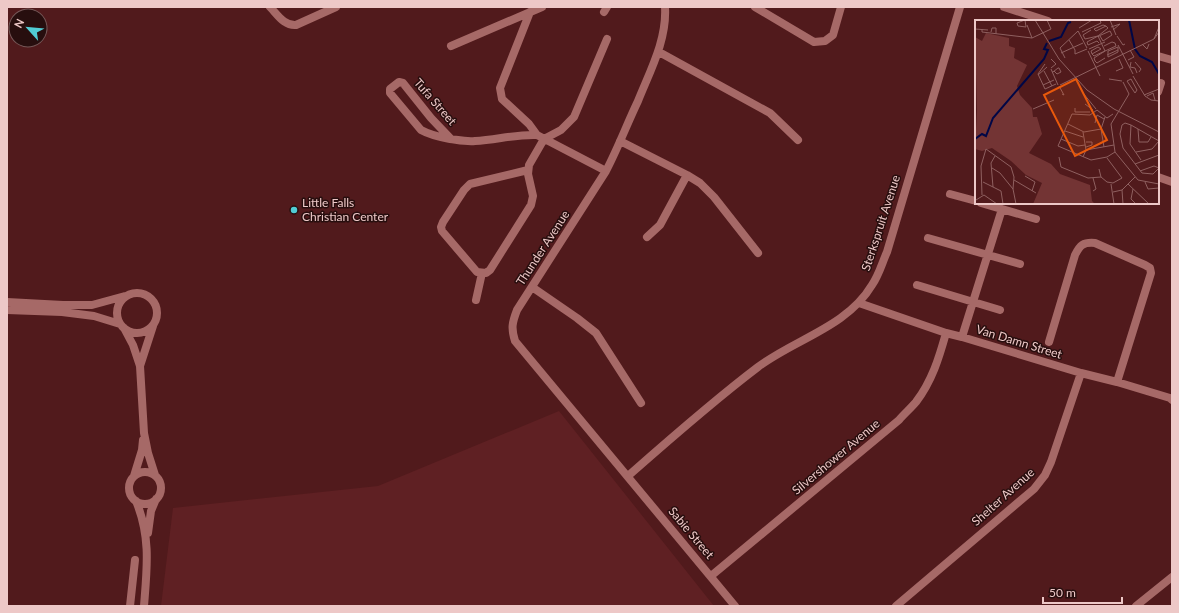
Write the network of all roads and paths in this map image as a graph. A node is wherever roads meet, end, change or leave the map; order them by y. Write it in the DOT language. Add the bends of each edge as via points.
graph roads {
  1 [pos="270,7"];
  2 [pos="336,7"];
  3 [pos="542,7"];
  4 [pos="665,7"];
  5 [pos="754,7"];
  6 [pos="841,7"];
  7 [pos="960,7"];
  8 [pos="1004,7"];
  9 [pos="530,12"];
  10 [pos="1043,20"];
  11 [pos="607,39"];
  12 [pos="451,46"];
  13 [pos="659,52"];
  14 [pos="1159,56"];
  15 [pos="1172,60"];
  16 [pos="1161,83"];
  17 [pos="1159,89"];
  18 [pos="540,137"];
  19 [pos="451,139"];
  20 [pos="798,140"];
  21 [pos="620,141"];
  22 [pos="528,170"];
  23 [pos="606,171"];
  24 [pos="687,174"];
  25 [pos="1159,178"];
  26 [pos="1172,182"];
  27 [pos="950,194"];
  28 [pos="975,201"];
  29 [pos="984,204"];
  30 [pos="1002,209"];
  31 [pos="1036,219"];
  32 [pos="648,237"];
  33 [pos="928,238"];
  34 [pos="758,253"];
  35 [pos="988,254"];
  36 [pos="1020,264"];
  37 [pos="482,273"];
  38 [pos="917,285"];
  39 [pos="532,288"];
  40 [pos="127,295"];
  41 [pos="476,300"];
  42 [pos="7,302"];
  43 [pos="859,303"];
  44 [pos="973,303"];
  45 [pos="7,310"];
  46 [pos="1000,310"];
  47 [pos="122,326"];
  48 [pos="153,326"];
  49 [pos="946,333"];
  50 [pos="962,337"];
  51 [pos="1049,342"];
  52 [pos="140,366"];
  53 [pos="1081,373"];
  54 [pos="1117,382"];
  55 [pos="1171,396"];
  56 [pos="641,403"];
  57 [pos="144,433"];
  58 [pos="155,475"];
  59 [pos="134,476"];
  60 [pos="628,476"];
  61 [pos="156,499"];
  62 [pos="136,501"];
  63 [pos="147,540"];
  64 [pos="135,560"];
  65 [pos="711,576"];
  66 [pos="1172,576"];
  67 [pos="130,606"];
  68 [pos="144,606"];
  69 [pos="735,606"];
  70 [pos="896,606"];
  71 [pos="1136,606"];
  1 -- 2 [label="street" via="283,22 292,25"];
  3 -- 9 [label="street"];
  4 -- 13 [label="street, Thunder Avenue" via="666,16"];
  5 -- 6 [label="street" via="814,42 824,41 833,35"];
  7 -- 43 [label="street, Sterkspruit Avenue" via="887,252 873,285"];
  8 -- 10 [label="street"];
  9 -- 12 [label="street"];
  9 -- 18 [label="street" via="500,88 502,98"];
  11 -- 18 [label="street" via="574,117 561,130"];
  13 -- 20 [label="street" via="770,113"];
  13 -- 21 [label="street, Thunder Avenue"];
  14 -- 15 [label="street"];
  16 -- 17 [label="street"];
  18 -- 19 [label="street, Tufa Street" via="526,134 474,141"];
  18 -- 22 [label="street"];
  18 -- 23 [label="street, Tufa Street"];
  19 -- 19 [label="street, Tufa Street" via="403,83 399,82 390,89 390,93 421,130 435,137"];
  21 -- 23 [label="street, Thunder Avenue"];
  21 -- 24 [label="street"];
  22 -- 37 [label="street" via="533,196 531,206 490,270"];
  22 -- 37 [label="street" via="470,184 443,222 442,231 477,272"];
  23 -- 39 [label="street, Thunder Avenue"];
  24 -- 32 [label="street" via="660,225"];
  24 -- 34 [label="street" via="714,197"];
  25 -- 26 [label="street"];
  27 -- 28 [label="street"];
  29 -- 30 [label="street"];
  30 -- 31 [label="street"];
  30 -- 35 [label="street"];
  33 -- 35 [label="street"];
  35 -- 36 [label="street"];
  35 -- 44 [label="street"];
  37 -- 41 [label="street"];
  38 -- 44 [label="street"];
  39 -- 56 [label="street" via="596,333"];
  39 -- 60 [label="street, Thunder Avenue" via="517,310 512,323 515,341"];
  40 -- 42 [label="street" via="92,305"];
  40 -- 47 [label="street" via="122,299 117,311"];
  40 -- 48 [label="street" via="141,293 153,300 158,313"];
  43 -- 49 [label="street, Van Damn Street"];
  43 -- 60 [label="street, Sterkspruit Avenue" via="842,318 763,363 702,411"];
  44 -- 46 [label="street"];
  44 -- 50 [label="street"];
  45 -- 47 [label="street" via="94,316"];
  47 -- 48 [label="street" via="136,333"];
  47 -- 52 [label="street" via="133,345"];
  48 -- 52 [label="street"];
  49 -- 50 [label="street, Van Damn Street"];
  49 -- 65 [label="street, Silvershower Avenue" via="937,365 929,381 916,402 899,420"];
  50 -- 53 [label="street, Van Damn Street"];
  51 -- 54 [label="street" via="1075,255 1083,244 1095,243 1145,264 1150,268 1151,274"];
  52 -- 57 [label="street"];
  53 -- 54 [label="street, Van Damn Street"];
  53 -- 70 [label="street, Shelter Avenue" via="1051,462 1034,489"];
  54 -- 55 [label="street, Van Damn Street"];
  57 -- 58 [label="street"];
  57 -- 59 [label="street"];
  58 -- 59 [label="street" via="146,472"];
  58 -- 61 [label="street" via="160,484"];
  59 -- 62 [label="street" via="129,489"];
  60 -- 65 [label="street, Sabie Street"];
  61 -- 62 [label="street" via="146,504"];
  61 -- 63 [label="street"];
  62 -- 63 [label="street"];
  63 -- 68 [label="street"];
  64 -- 67 [label="street"];
  65 -- 69 [label="street, Sabie Street"];
  66 -- 71 [label="street"];
}
